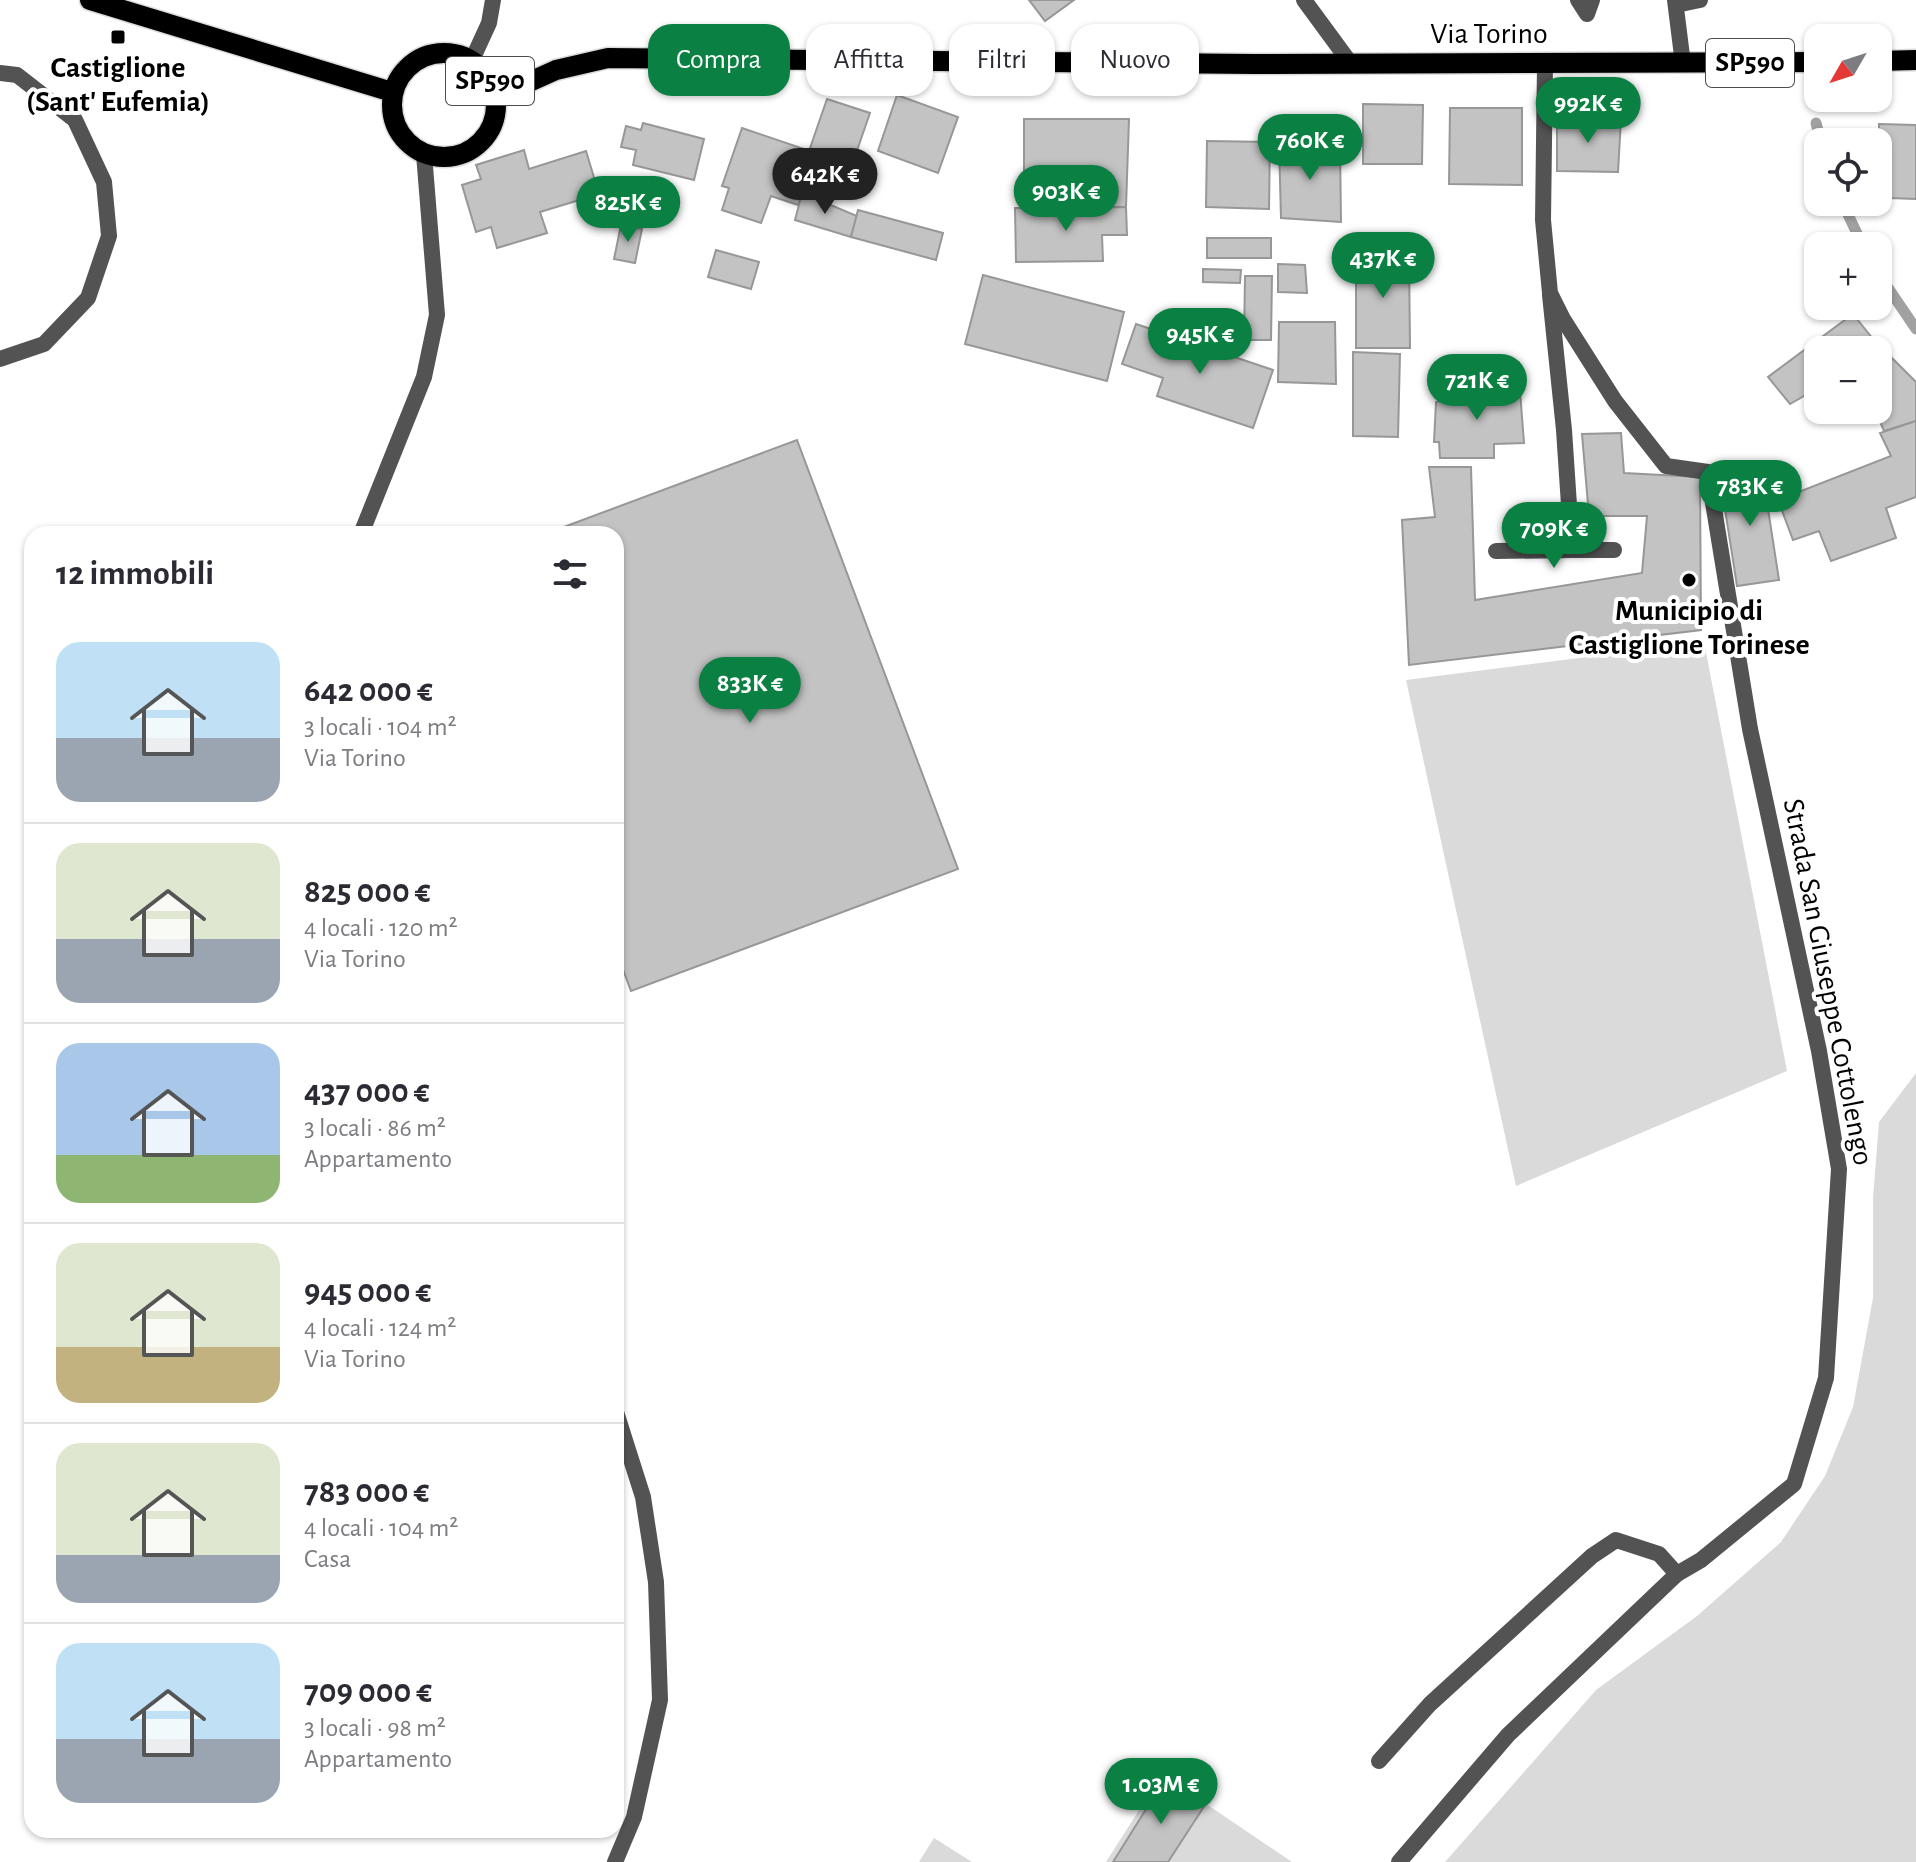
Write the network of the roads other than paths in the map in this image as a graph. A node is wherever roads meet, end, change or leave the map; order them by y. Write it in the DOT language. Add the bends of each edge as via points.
graph roads {
  1 [pos="90,0"];
  2 [pos="493,0"];
  3 [pos="1304,0"];
  4 [pos="1578,0"];
  5 [pos="1592,0"];
  6 [pos="1700,0"];
  7 [pos="1676,2"];
  8 [pos="472,60"];
  9 [pos="1916,60"];
  10 [pos="1892,61"];
  11 [pos="1804,62"];
  12 [pos="1351,64"];
  13 [pos="1545,64"];
  14 [pos="1683,64"];
  15 [pos="0,73"];
  16 [pos="392,92"];
  17 [pos="496,97"];
  18 [pos="424,154"];
  19 [pos="1550,293"];
  20 [pos="0,359"];
  21 [pos="364,526"];
  22 [pos="1572,550"];
  23 [pos="1614,550"];
  24 [pos="1496,551"];
  25 [pos="624,1438"];
  26 [pos="1677,1574"];
  27 [pos="1379,1761"];
  28 [pos="615,1862"];
  29 [pos="1399,1862"];
  1 -- 16 [label="main road"];
  2 -- 8 [label="street"];
  3 -- 12 [label="street"];
  4 -- 5 [label="street" via="1587,14"];
  6 -- 7 [label="street"];
  7 -- 14 [label="street"];
  8 -- 16 [label="main road, SP590" via="448,52 423,56 403,70"];
  8 -- 17 [label="main road, SP590" via="488,76"];
  9 -- 10 [label="main road"];
  11 -- 14 [label="main road, Via Torino / SP590"];
  12 -- 13 [label="main road, Via Torino / SP590"];
  12 -- 17 [label="main road, Via Torino / SP590" via="608,58 556,70"];
  13 -- 14 [label="main road, Via Torino / SP590"];
  13 -- 19 [label="street, Strada San Giuseppe Cottolengo" via="1543,220"];
  15 -- 20 [label="street" via="17,75 75,120 104,182 109,236 88,298 44,344"];
  16 -- 18 [label="main road" via="397,128"];
  17 -- 18 [label="main road, SP590" via="495,119 476,146 446,158"];
  18 -- 21 [label="street" via="437,315 424,377"];
  19 -- 22 [label="street"];
  19 -- 26 [label="street, Strada San Giuseppe Cottolengo" via="1615,401 1666,466 1708,472 1750,729 1839,1169 1826,1378 1794,1484"];
  22 -- 23 [label="street"];
  22 -- 24 [label="street"];
  25 -- 28 [label="street" via="646,1511 656,1582 660,1700 634,1817"];
  26 -- 27 [label="street" via="1659,1554 1616,1540 1430,1704"];
  26 -- 29 [label="street, Strada San Giuseppe Cottolengo" via="1508,1735"];
}
